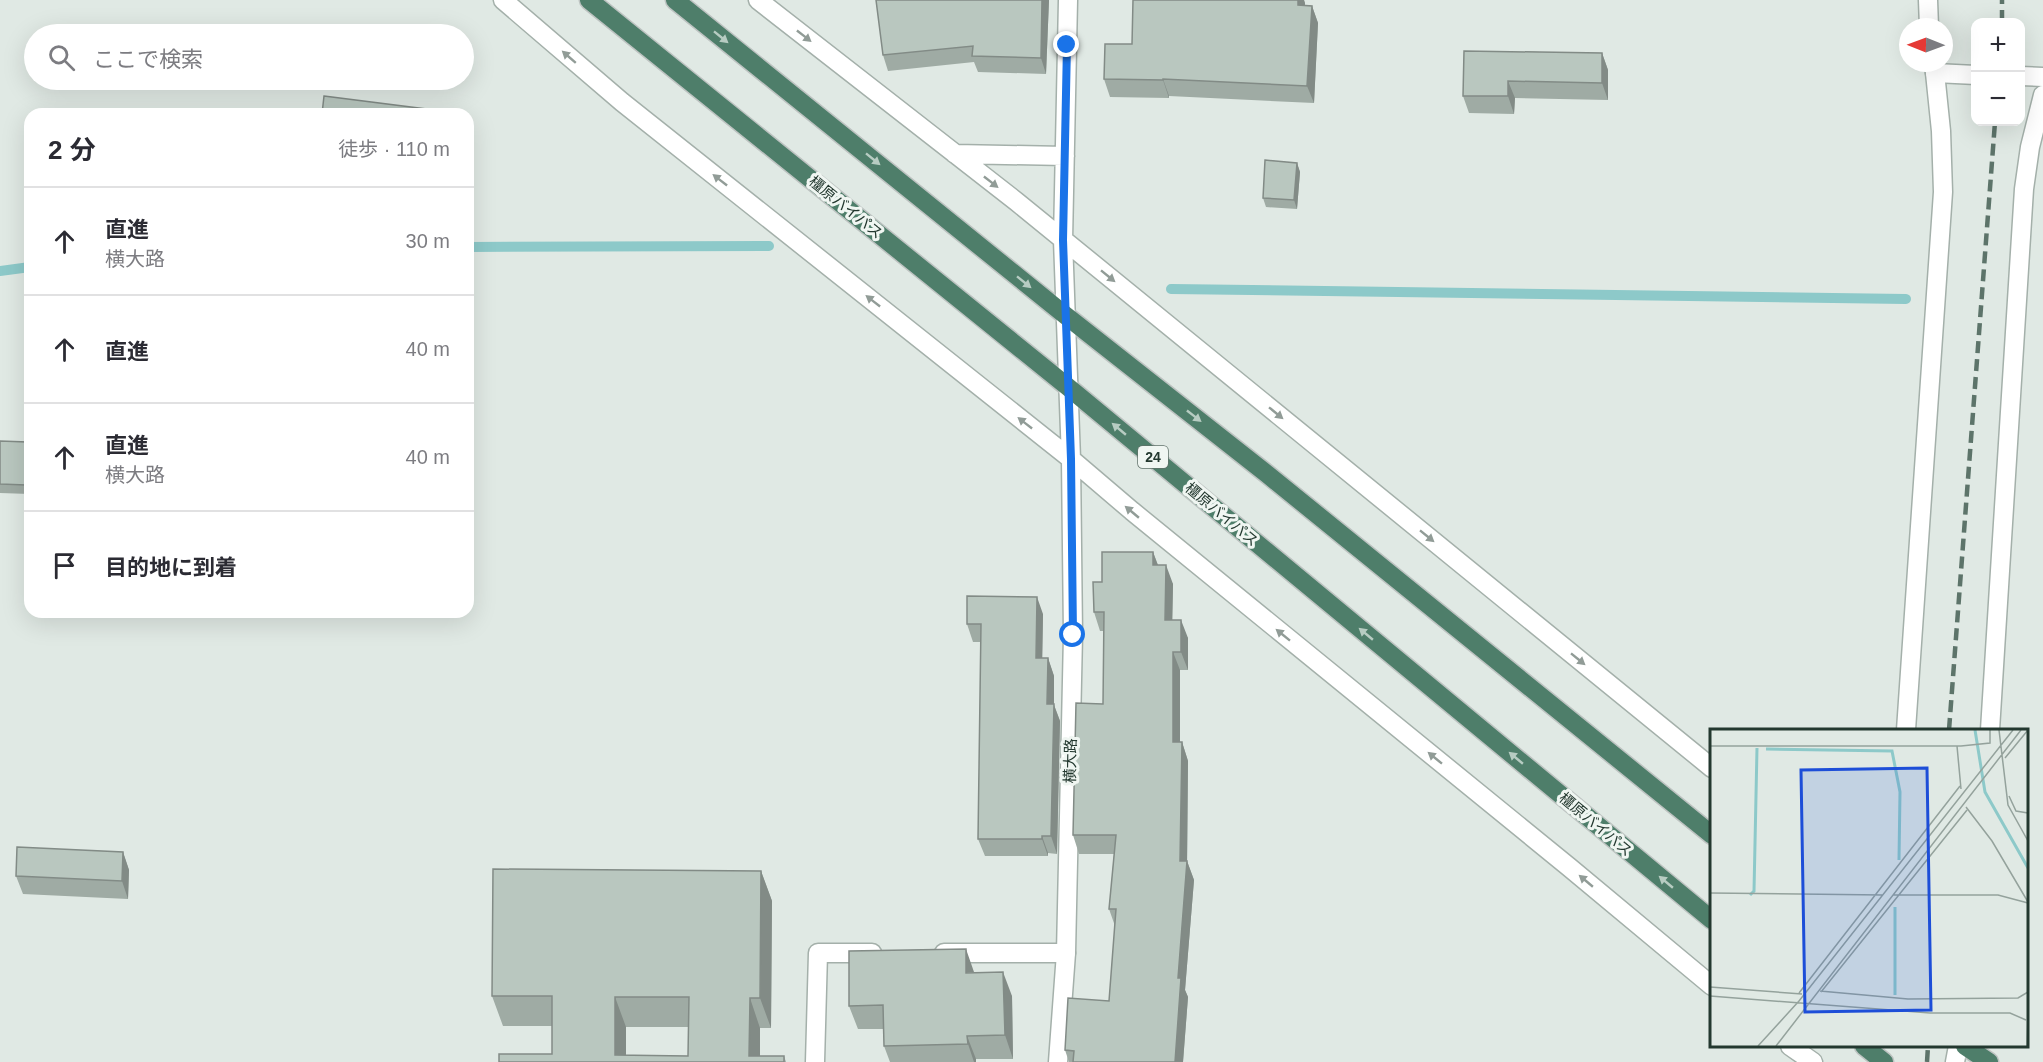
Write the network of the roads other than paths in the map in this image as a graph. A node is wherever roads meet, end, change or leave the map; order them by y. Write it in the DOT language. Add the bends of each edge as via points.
graph roads {
  1 [pos="503,0"];
  2 [pos="590,0"];
  3 [pos="675,0"];
  4 [pos="758,0"];
  5 [pos="1068,0"];
  6 [pos="1928,0"];
  7 [pos="1929,18"];
  8 [pos="1953,71"];
  9 [pos="1935,72"];
  10 [pos="1971,74"];
  11 [pos="2025,76"];
  12 [pos="2043,77"];
  13 [pos="2043,95"];
  14 [pos="955,154"];
  15 [pos="1065,156"];
  16 [pos="1063,240"];
  17 [pos="1065,315"];
  18 [pos="1068,387"];
  19 [pos="1071,459"];
  20 [pos="1906,729"];
  21 [pos="1990,729"];
  22 [pos="1710,766"];
  23 [pos="1710,833"];
  24 [pos="1710,918"];
  25 [pos="889,953"];
  26 [pos="924,953"];
  27 [pos="1066,953"];
  28 [pos="1710,984"];
  29 [pos="1791,1047"];
  30 [pos="1865,1047"];
  31 [pos="1958,1047"];
  32 [pos="1966,1047"];
  33 [pos="815,1062"];
  34 [pos="1058,1062"];
  35 [pos="1813,1062"];
  36 [pos="1884,1062"];
  37 [pos="1955,1062"];
  38 [pos="1989,1062"];
  19 -- 1 [label="street, one-way" via="622,102"];
  2 -- 18 [label="highway, 橿原バイパス / 24"];
  3 -- 17 [label="highway, one-way"];
  4 -- 14 [label="street, one-way"];
  5 -- 15 [label="street"];
  6 -- 7 [label="street"];
  8 -- 10 [label="street"];
  9 -- 20 [label="street" via="1943,192"];
  11 -- 12 [label="street"];
  13 -- 21 [label="street" via="2024,189"];
  14 -- 15 [label="street"];
  14 -- 16 [label="street, one-way"];
  15 -- 16 [label="street"];
  16 -- 17 [label="street, 横大路"];
  16 -- 22 [label="street, one-way"];
  17 -- 18 [label="street, 横大路"];
  17 -- 23 [label="highway, one-way"];
  18 -- 19 [label="street, 横大路"];
  24 -- 18 [label="highway, 橿原バイパス / 24, one-way"];
  19 -- 27 [label="street, 横大路" via="1073,635"];
  28 -- 19 [label="street, one-way"];
  25 -- 33 [label="street" via="818,953"];
  26 -- 27 [label="street"];
  27 -- 34 [label="street, 横大路"];
  29 -- 35 [label="street"];
  30 -- 36 [label="highway"];
  31 -- 37 [label="street"];
  32 -- 38 [label="highway"];
}
